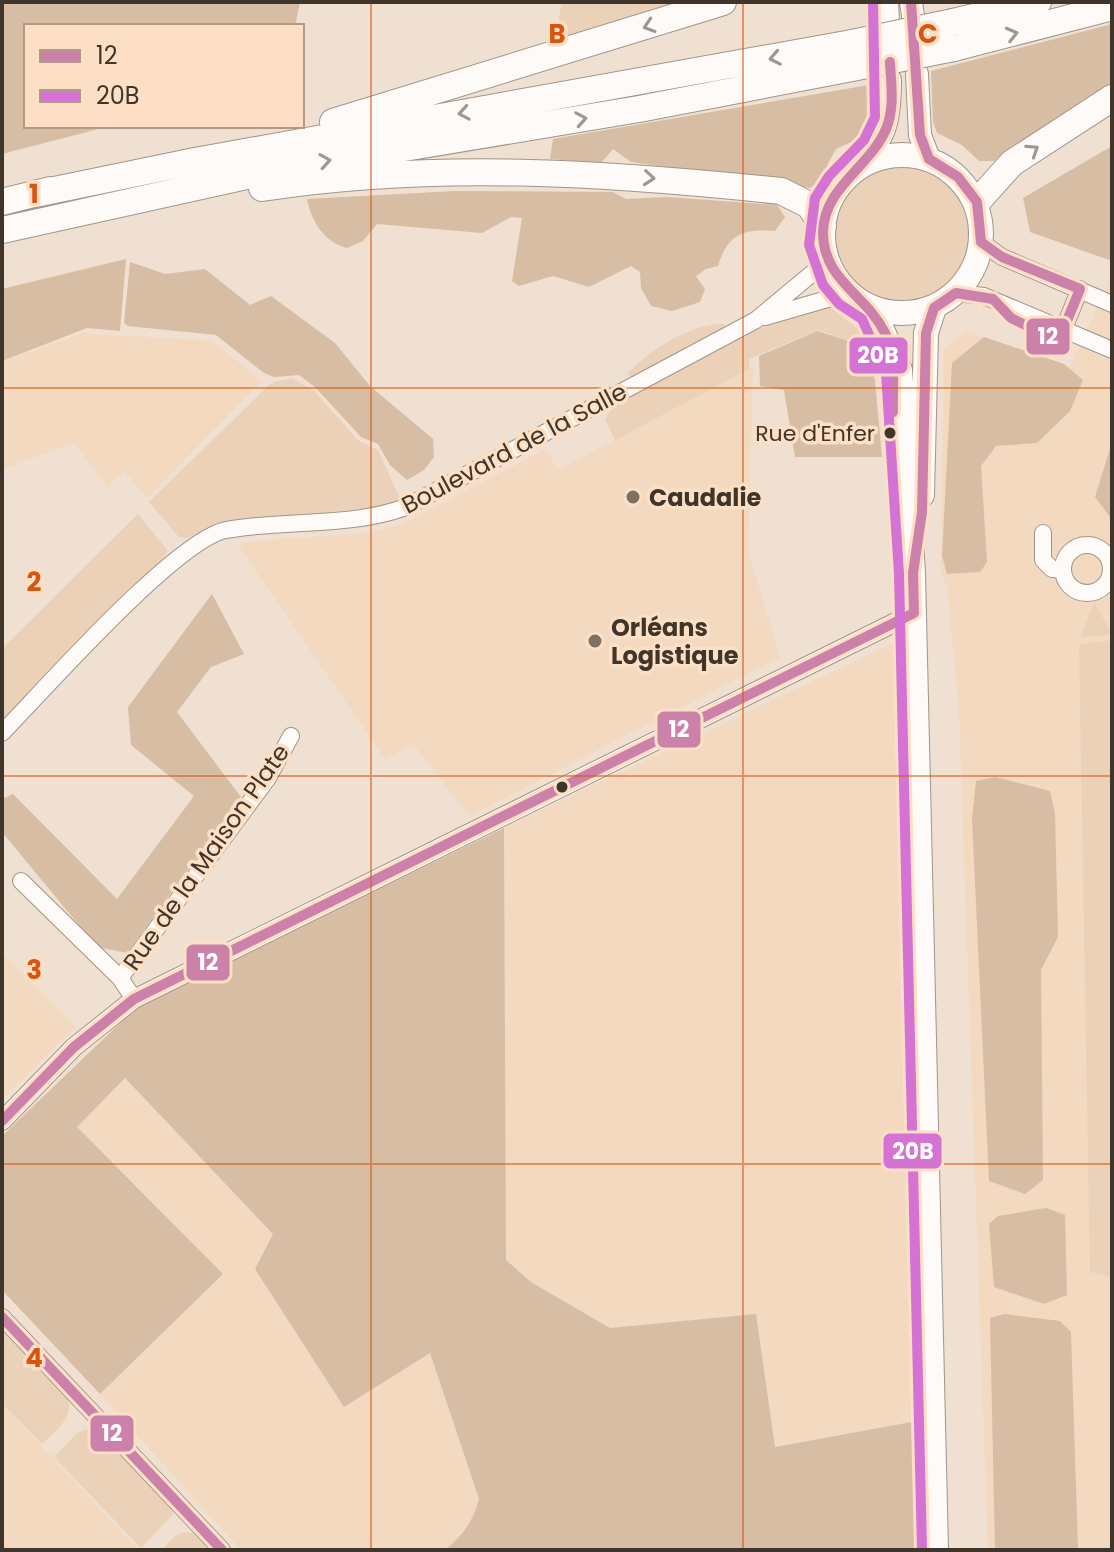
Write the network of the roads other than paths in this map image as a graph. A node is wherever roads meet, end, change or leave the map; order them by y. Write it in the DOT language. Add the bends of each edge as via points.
graph roads {
  1 [pos="723,2"];
  2 [pos="1038,2"];
  3 [pos="1112,7"];
  4 [pos="852,55"];
  5 [pos="917,74"];
  6 [pos="890,80"];
  7 [pos="1112,98"];
  8 [pos="929,159"];
  9 [pos="856,169"];
  10 [pos="35,194"];
  11 [pos="2,202"];
  12 [pos="977,202"];
  13 [pos="102,207"];
  14 [pos="823,226"];
  15 [pos="2,230"];
  16 [pos="981,242"];
  17 [pos="827,261"];
  18 [pos="1080,289"];
  19 [pos="848,293"];
  20 [pos="956,293"];
  21 [pos="1112,304"];
  22 [pos="934,308"];
  23 [pos="873,309"];
  24 [pos="756,320"];
  25 [pos="1064,328"];
  26 [pos="1112,350"];
  27 [pos="1043,533"];
  28 [pos="1063,570"];
  29 [pos="913,573"];
  30 [pos="914,613"];
  31 [pos="2,733"];
  32 [pos="291,736"];
  33 [pos="21,881"];
  34 [pos="120,978"];
  35 [pos="134,999"];
  36 [pos="2,1121"];
  37 [pos="2,1317"];
  38 [pos="222,1550"];
  39 [pos="936,1550"];
  1 -- 10 [label="highway, one-way" via="327,124 236,140"];
  2 -- 4 [label="highway, bridge" via="953,22"];
  4 -- 3 [label="highway, one-way, bridge" via="954,48"];
  4 -- 10 [label="highway, one-way" via="195,161"];
  13 -- 4 [label="highway, one-way" via="278,169 639,109"];
  5 -- 8 [label="main road" via="920,135"];
  6 -- 9 [label="main road" via="887,128"];
  12 -- 7 [label="highway, one-way" via="1012,163"];
  8 -- 9 [label="main road" via="878,158"];
  8 -- 12 [label="main road" via="958,177"];
  9 -- 14 [label="main road" via="828,204"];
  10 -- 11 [label="highway"];
  12 -- 16 [label="main road"];
  13 -- 14 [label="highway, one-way" via="435,172 583,173 781,191 809,205"];
  13 -- 15 [label="highway"];
  14 -- 17 [label="main road"];
  16 -- 18 [label="street" via="1002,257"];
  16 -- 20 [label="main road" via="973,270"];
  17 -- 19 [label="main road"];
  17 -- 24 [label="street, Boulevard de la Salle"];
  18 -- 21 [label="street"];
  18 -- 25 [label="street"];
  19 -- 23 [label="main road"];
  19 -- 24 [label="street, Boulevard de la Salle"];
  20 -- 22 [label="main road"];
  20 -- 25 [label="street" via="984,296"];
  22 -- 23 [label="main road" via="901,314"];
  22 -- 29 [label="main road" via="926,333 922,512"];
  23 -- 29 [label="main road" via="900,370"];
  24 -- 31 [label="street, Boulevard de la Salle" via="406,507 368,518 224,531 200,540"];
  25 -- 26 [label="street"];
  27 -- 28 [label="street" via="1043,560 1052,569"];
  29 -- 30 [label="main road"];
  30 -- 35 [label="street"];
  30 -- 39 [label="main road"];
  32 -- 34 [label="street, Rue de la Maison Plate" via="268,778"];
  33 -- 34 [label="street"];
  34 -- 35 [label="street"];
  35 -- 36 [label="street" via="74,1047"];
  37 -- 38 [label="street"];
}
